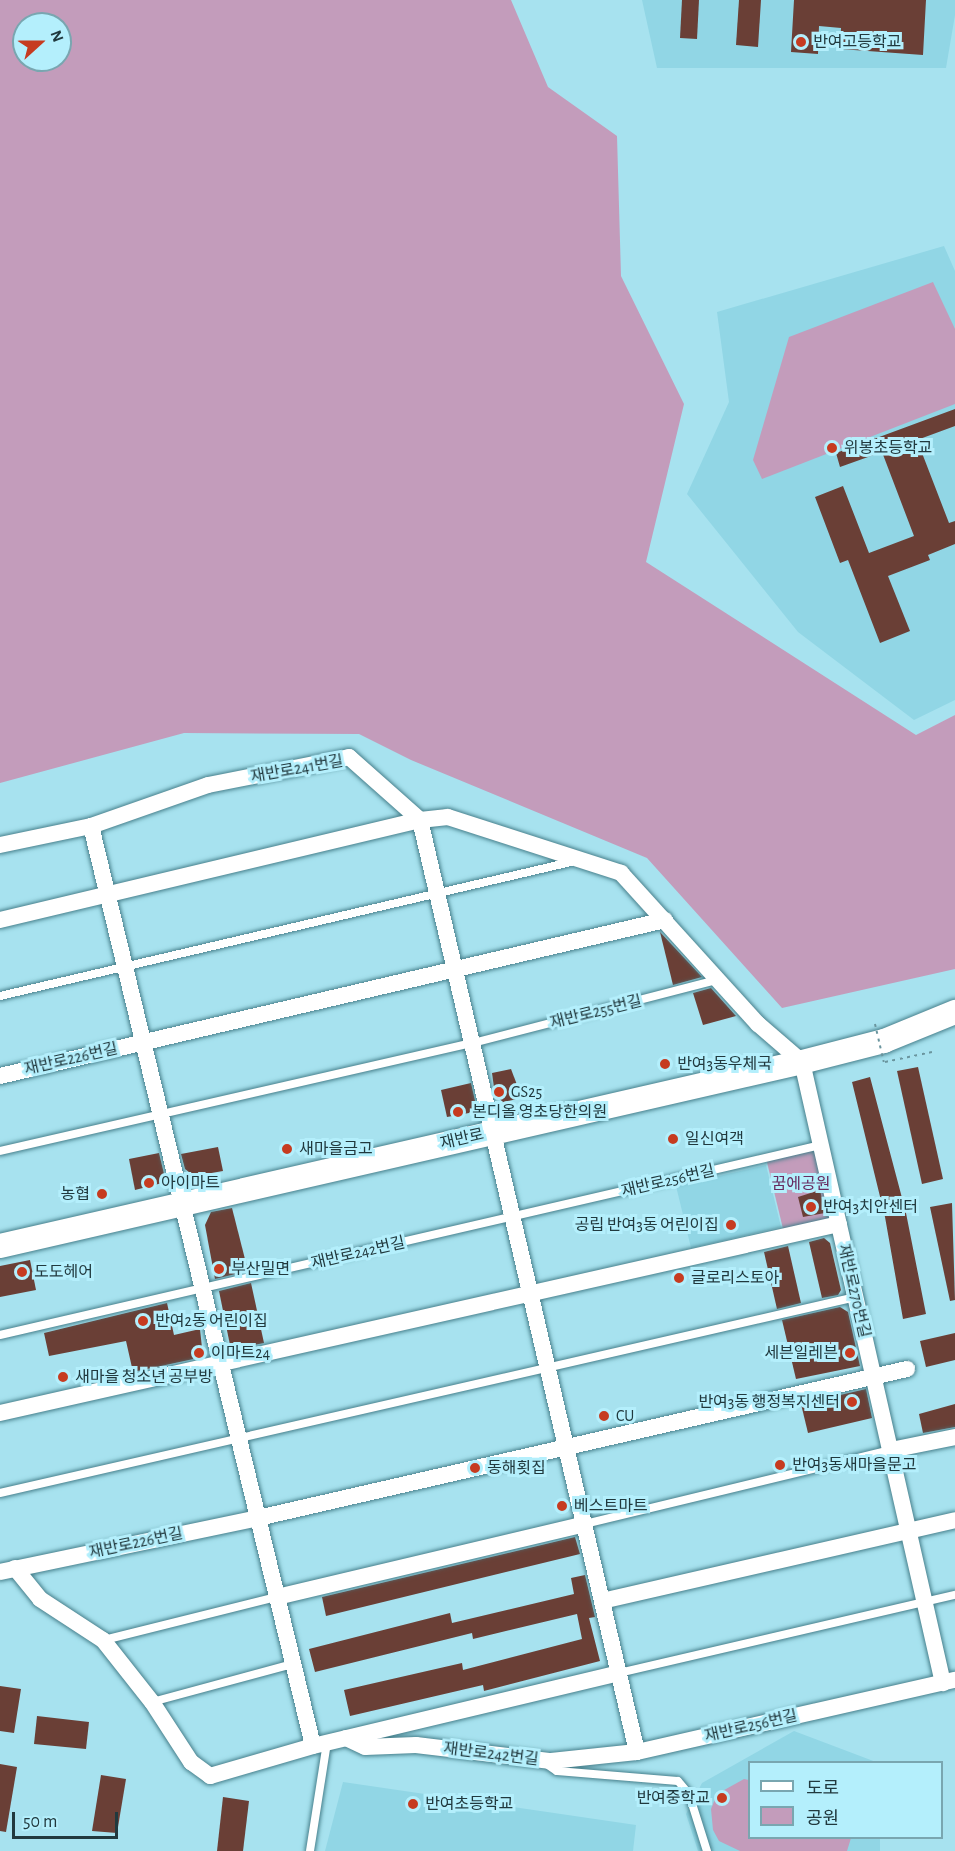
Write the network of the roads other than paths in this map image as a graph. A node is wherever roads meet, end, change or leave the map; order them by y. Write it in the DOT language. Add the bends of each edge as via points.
graph roads {
  1 [pos="420,820"];
  2 [pos="91,826"];
  3 [pos="0,845"];
  4 [pos="580,860"];
  5 [pos="437,894"];
  6 [pos="108,896"];
  7 [pos="0,920"];
  8 [pos="666,920"];
  9 [pos="124,966"];
  10 [pos="456,971"];
  11 [pos="718,980"];
  12 [pos="0,996"];
  13 [pos="955,1012"];
  14 [pos="143,1042"];
  15 [pos="473,1043"];
  16 [pos="802,1062"];
  17 [pos="0,1076"];
  18 [pos="160,1112"];
  19 [pos="495,1132"];
  20 [pos="821,1145"];
  21 [pos="0,1151"];
  22 [pos="182,1205"];
  23 [pos="514,1216"];
  24 [pos="839,1224"];
  25 [pos="0,1246"];
  26 [pos="202,1289"];
  27 [pos="532,1295"];
  28 [pos="856,1297"];
  29 [pos="0,1335"];
  30 [pos="221,1366"];
  31 [pos="549,1368"];
  32 [pos="907,1369"];
  33 [pos="874,1376"];
  34 [pos="0,1413"];
  35 [pos="955,1437"];
  36 [pos="239,1439"];
  37 [pos="567,1448"];
  38 [pos="891,1450"];
  39 [pos="0,1493"];
  40 [pos="258,1518"];
  41 [pos="955,1520"];
  42 [pos="585,1524"];
  43 [pos="909,1530"];
  44 [pos="7,1570"];
  45 [pos="955,1595"];
  46 [pos="277,1597"];
  47 [pos="602,1600"];
  48 [pos="925,1602"];
  49 [pos="103,1640"];
  50 [pos="293,1664"];
  51 [pos="619,1673"];
  52 [pos="949,1681"];
  53 [pos="152,1702"];
  54 [pos="346,1738"];
  55 [pos="320,1744"];
  56 [pos="637,1752"];
  57 [pos="539,1760"];
  58 [pos="310,1851"];
  59 [pos="707,1851"];
  1 -- 2 [label="street, 재반로241번길" via="349,757 208,785"];
  1 -- 4 [label="street" via="448,817"];
  1 -- 5 [label="street"];
  1 -- 6 [label="street"];
  2 -- 3 [label="street"];
  2 -- 6 [label="street"];
  4 -- 5 [label="lane"];
  4 -- 8 [label="street" via="621,873"];
  5 -- 9 [label="lane"];
  5 -- 10 [label="street"];
  6 -- 7 [label="street"];
  6 -- 9 [label="street"];
  8 -- 10 [label="street"];
  8 -- 11 [label="street"];
  9 -- 12 [label="lane"];
  9 -- 14 [label="street"];
  10 -- 14 [label="street"];
  10 -- 15 [label="street"];
  11 -- 15 [label="lane, 재반로255번길"];
  11 -- 16 [label="street"];
  13 -- 16 [label="main road, 재반로" via="884,1041"];
  14 -- 17 [label="street, 재반로226번길"];
  14 -- 18 [label="street"];
  15 -- 18 [label="lane"];
  15 -- 19 [label="street"];
  16 -- 19 [label="main road, 재반로"];
  16 -- 20 [label="street, 재반로270번길"];
  18 -- 21 [label="lane"];
  18 -- 22 [label="street"];
  19 -- 22 [label="main road, 재반로"];
  19 -- 23 [label="street"];
  20 -- 23 [label="lane, 재반로256번길"];
  20 -- 24 [label="street, 재반로270번길"];
  22 -- 25 [label="main road, 재반로"];
  22 -- 26 [label="street"];
  23 -- 26 [label="lane, 재반로242번길"];
  23 -- 27 [label="street"];
  24 -- 27 [label="street"];
  24 -- 28 [label="street, 재반로270번길"];
  26 -- 29 [label="lane"];
  26 -- 30 [label="street"];
  27 -- 30 [label="street"];
  27 -- 31 [label="street"];
  28 -- 31 [label="lane"];
  28 -- 33 [label="street, 재반로270번길"];
  30 -- 34 [label="street"];
  30 -- 36 [label="street"];
  31 -- 36 [label="lane"];
  31 -- 37 [label="street"];
  32 -- 33 [label="street"];
  33 -- 37 [label="street"];
  33 -- 38 [label="street, 재반로270번길"];
  35 -- 38 [label="street"];
  36 -- 39 [label="lane"];
  36 -- 40 [label="street"];
  37 -- 40 [label="street"];
  37 -- 42 [label="street"];
  38 -- 42 [label="lane"];
  38 -- 43 [label="street, 재반로270번길"];
  40 -- 44 [label="street, 재반로226번길"];
  40 -- 46 [label="street"];
  41 -- 43 [label="street"];
  42 -- 46 [label="street"];
  42 -- 47 [label="street"];
  43 -- 47 [label="street"];
  43 -- 48 [label="street, 재반로270번길"];
  44 -- 49 [label="street, 재반로226번길" via="40,1599"];
  45 -- 48 [label="lane"];
  46 -- 49 [label="lane"];
  46 -- 50 [label="street"];
  47 -- 51 [label="street"];
  48 -- 51 [label="lane"];
  48 -- 52 [label="street, 재반로270번길"];
  49 -- 53 [label="street, 재반로226번길"];
  50 -- 53 [label="lane"];
  50 -- 55 [label="street"];
  51 -- 54 [label="street, 재반로242번길"];
  51 -- 56 [label="street"];
  52 -- 56 [label="street, 재반로256번길"];
  53 -- 55 [label="street, 재반로226번길" via="191,1762 210,1776"];
  54 -- 55 [label="street, 재반로242번길"];
  54 -- 57 [label="street, 재반로242번길" via="365,1747 416,1745"];
  55 -- 58 [label="lane"];
  56 -- 57 [label="street, 재반로242번길"];
  57 -- 59 [label="lane" via="557,1771 678,1781 689,1794"];
}
